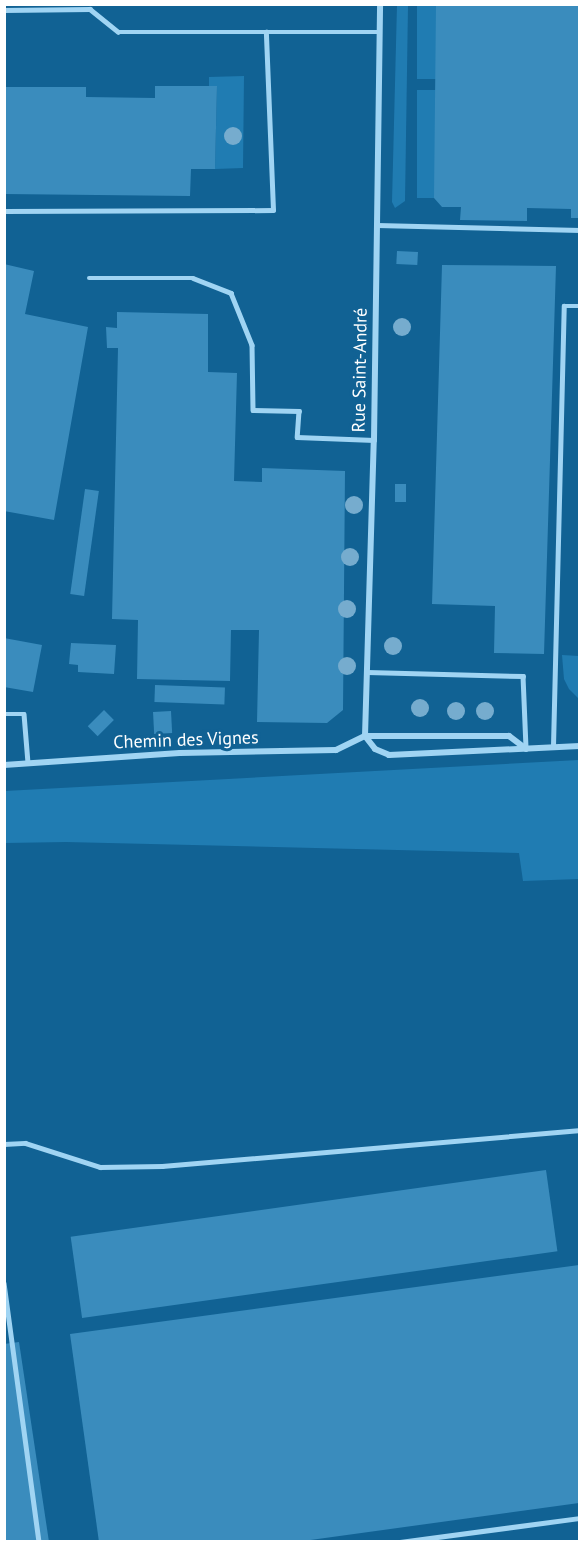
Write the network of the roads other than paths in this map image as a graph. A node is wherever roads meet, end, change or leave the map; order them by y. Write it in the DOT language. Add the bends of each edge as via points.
graph roads {
  1 [pos="380,4"];
  2 [pos="4,10"];
  3 [pos="266,32"];
  4 [pos="380,32"];
  5 [pos="4,211"];
  6 [pos="377,225"];
  7 [pos="579,230"];
  8 [pos="89,278"];
  9 [pos="579,306"];
  10 [pos="374,440"];
  11 [pos="367,672"];
  12 [pos="4,714"];
  13 [pos="365,736"];
  14 [pos="553,746"];
  15 [pos="579,746"];
  16 [pos="526,749"];
  17 [pos="28,763"];
  18 [pos="4,765"];
  19 [pos="579,1130"];
  20 [pos="4,1144"];
  21 [pos="4,1283"];
  22 [pos="6,1292"];
  23 [pos="579,1518"];
  24 [pos="39,1542"];
  25 [pos="341,1542"];
  26 [pos="357,1542"];
  27 [pos="400,1542"];
  1 -- 4 [label="street, Rue Saint-André"];
  2 -- 3 [label="lane" via="90,9 118,32"];
  3 -- 4 [label="lane"];
  3 -- 5 [label="lane" via="273,210"];
  4 -- 6 [label="street, Rue Saint-André"];
  6 -- 7 [label="lane"];
  6 -- 10 [label="street, Rue Saint-André"];
  8 -- 10 [label="lane" via="193,278 231,293 252,345 253,410 299,411 297,437"];
  9 -- 14 [label="lane" via="564,306"];
  10 -- 11 [label="street, Rue Saint-André"];
  11 -- 13 [label="street, Rue Saint-André"];
  11 -- 16 [label="lane" via="523,676"];
  12 -- 17 [label="lane" via="24,714"];
  13 -- 16 [label="street, Chemin des Vignes" via="509,736"];
  13 -- 16 [label="street" via="375,749 389,755"];
  13 -- 17 [label="street, Chemin des Vignes" via="336,750 180,753"];
  14 -- 15 [label="street"];
  14 -- 16 [label="street"];
  17 -- 18 [label="street, Chemin des Vignes"];
  19 -- 20 [label="lane" via="162,1166 100,1167 25,1143"];
  21 -- 22 [label="lane"];
  22 -- 24 [label="lane"];
  23 -- 27 [label="lane"];
  25 -- 26 [label="lane"];
}
